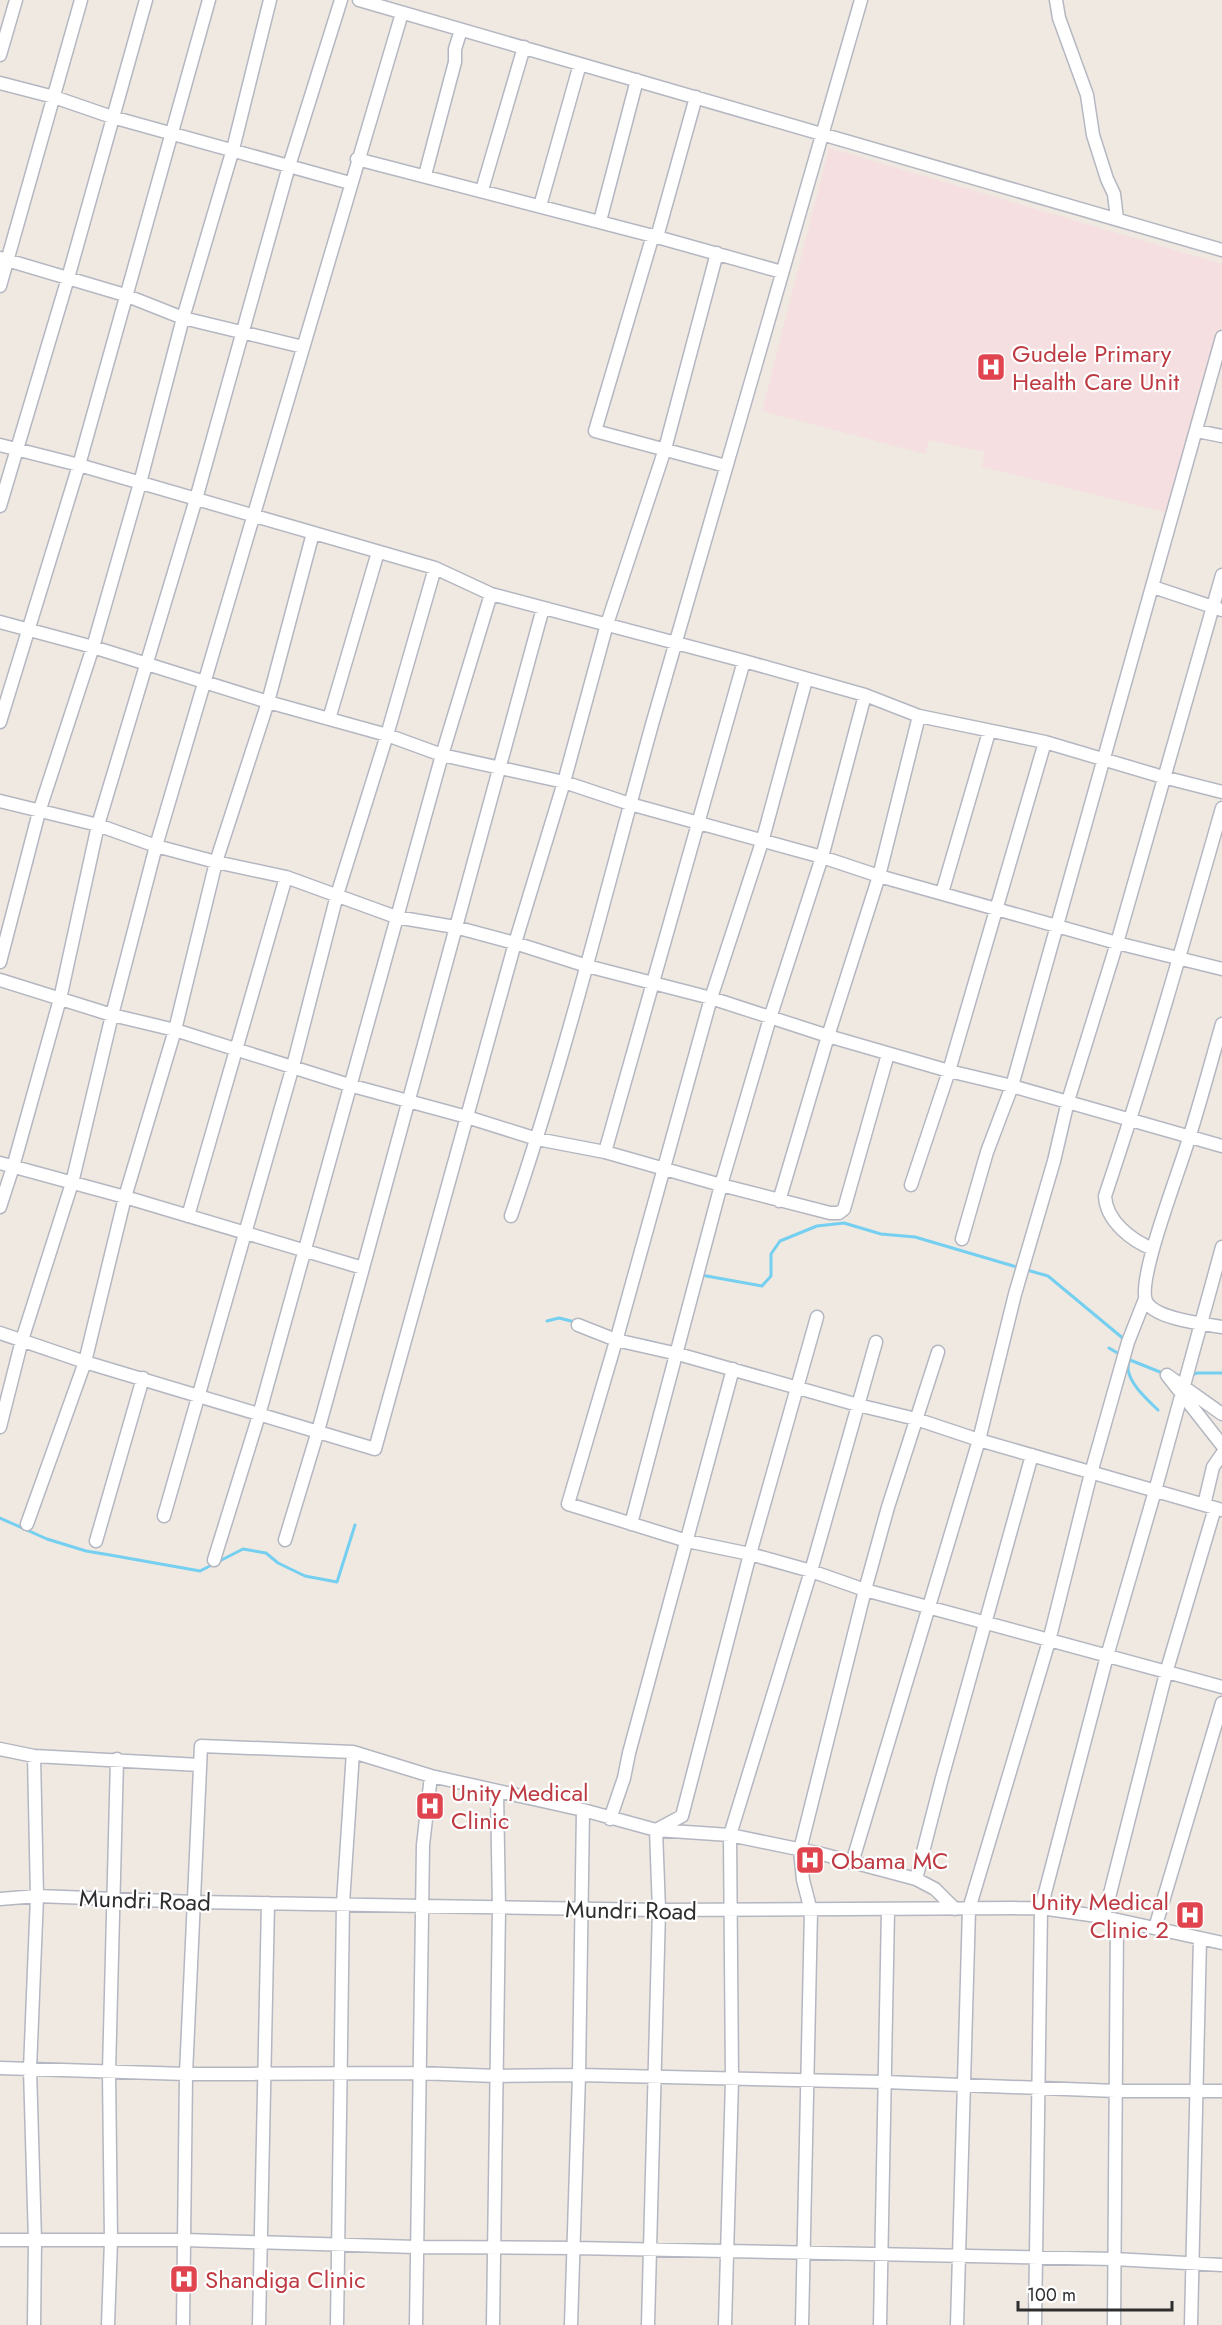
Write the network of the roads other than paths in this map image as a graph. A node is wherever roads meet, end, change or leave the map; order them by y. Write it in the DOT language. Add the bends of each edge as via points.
graph roads {
  1 [pos="16,0"];
  2 [pos="81,0"];
  3 [pos="146,0"];
  4 [pos="209,0"];
  5 [pos="270,0"];
  6 [pos="341,0"];
  7 [pos="359,0"];
  8 [pos="1056,0"];
  9 [pos="857,1"];
  10 [pos="399,8"];
  11 [pos="461,30"];
  12 [pos="524,47"];
  13 [pos="0,55"];
  14 [pos="580,64"];
  15 [pos="636,80"];
  16 [pos="0,83"];
  17 [pos="54,97"];
  18 [pos="696,98"];
  19 [pos="112,117"];
  20 [pos="173,132"];
  21 [pos="822,134"];
  22 [pos="233,150"];
  23 [pos="357,159"];
  24 [pos="289,166"];
  25 [pos="425,175"];
  26 [pos="350,183"];
  27 [pos="482,190"];
  28 [pos="540,206"];
  29 [pos="1116,219"];
  30 [pos="600,221"];
  31 [pos="655,236"];
  32 [pos="1222,250"];
  33 [pos="717,253"];
  34 [pos="4,260"];
  35 [pos="782,273"];
  36 [pos="68,278"];
  37 [pos="0,286"];
  38 [pos="125,295"];
  39 [pos="183,318"];
  40 [pos="242,333"];
  41 [pos="1222,337"];
  42 [pos="303,347"];
  43 [pos="1197,431"];
  44 [pos="1222,436"];
  45 [pos="0,445"];
  46 [pos="665,449"];
  47 [pos="16,451"];
  48 [pos="79,465"];
  49 [pos="726,466"];
  50 [pos="140,483"];
  51 [pos="196,499"];
  52 [pos="0,506"];
  53 [pos="254,516"];
  54 [pos="313,533"];
  55 [pos="378,552"];
  56 [pos="435,568"];
  57 [pos="1222,575"];
  58 [pos="1154,587"];
  59 [pos="491,594"];
  60 [pos="543,608"];
  61 [pos="1217,609"];
  62 [pos="0,622"];
  63 [pos="607,624"];
  64 [pos="28,630"];
  65 [pos="675,643"];
  66 [pos="93,647"];
  67 [pos="744,661"];
  68 [pos="147,664"];
  69 [pos="806,680"];
  70 [pos="206,682"];
  71 [pos="865,695"];
  72 [pos="268,702"];
  73 [pos="919,716"];
  74 [pos="329,719"];
  75 [pos="0,722"];
  76 [pos="988,732"];
  77 [pos="387,735"];
  78 [pos="1044,742"];
  79 [pos="442,755"];
  80 [pos="1103,759"];
  81 [pos="501,769"];
  82 [pos="1163,777"];
  83 [pos="564,783"];
  84 [pos="1222,792"];
  85 [pos="0,801"];
  86 [pos="630,804"];
  87 [pos="1222,808"];
  88 [pos="39,812"];
  89 [pos="699,822"];
  90 [pos="98,825"];
  91 [pos="762,842"];
  92 [pos="156,846"];
  93 [pos="822,857"];
  94 [pos="216,862"];
  95 [pos="879,876"];
  96 [pos="286,878"];
  97 [pos="942,893"];
  98 [pos="337,894"];
  99 [pos="995,908"];
  100 [pos="396,917"];
  101 [pos="1056,925"];
  102 [pos="455,927"];
  103 [pos="514,943"];
  104 [pos="1117,943"];
  105 [pos="1179,959"];
  106 [pos="0,962"];
  107 [pos="587,966"];
  108 [pos="1222,969"];
  109 [pos="0,980"];
  110 [pos="653,982"];
  111 [pos="711,998"];
  112 [pos="60,999"];
  113 [pos="112,1015"];
  114 [pos="770,1018"];
  115 [pos="1222,1024"];
  116 [pos="175,1030"];
  117 [pos="828,1036"];
  118 [pos="236,1049"];
  119 [pos="888,1054"];
  120 [pos="293,1066"];
  121 [pos="949,1071"];
  122 [pos="350,1086"];
  123 [pos="1012,1086"];
  124 [pos="409,1101"];
  125 [pos="1068,1101"];
  126 [pos="467,1117"];
  127 [pos="1130,1121"];
  128 [pos="1189,1138"];
  129 [pos="537,1139"];
  130 [pos="1222,1146"];
  131 [pos="605,1152"];
  132 [pos="0,1163"];
  133 [pos="14,1167"];
  134 [pos="663,1169"];
  135 [pos="72,1183"];
  136 [pos="721,1185"];
  137 [pos="911,1185"];
  138 [pos="125,1197"];
  139 [pos="779,1201"];
  140 [pos="0,1207"];
  141 [pos="188,1216"];
  142 [pos="511,1216"];
  143 [pos="246,1233"];
  144 [pos="962,1239"];
  145 [pos="1222,1247"];
  146 [pos="1153,1249"];
  147 [pos="303,1251"];
  148 [pos="363,1268"];
  149 [pos="1145,1299"];
  150 [pos="817,1317"];
  151 [pos="1201,1324"];
  152 [pos="578,1325"];
  153 [pos="1222,1327"];
  154 [pos="0,1333"];
  155 [pos="22,1340"];
  156 [pos="616,1340"];
  157 [pos="876,1342"];
  158 [pos="938,1352"];
  159 [pos="678,1354"];
  160 [pos="85,1362"];
  161 [pos="734,1369"];
  162 [pos="143,1378"];
  163 [pos="797,1388"];
  164 [pos="197,1394"];
  165 [pos="858,1405"];
  166 [pos="1222,1414"];
  167 [pos="259,1415"];
  168 [pos="916,1419"];
  169 [pos="0,1427"];
  170 [pos="318,1431"];
  171 [pos="979,1440"];
  172 [pos="1222,1445"];
  173 [pos="1222,1454"];
  174 [pos="1032,1455"];
  175 [pos="1091,1473"];
  176 [pos="1155,1491"];
  177 [pos="1213,1508"];
  178 [pos="164,1516"];
  179 [pos="27,1524"];
  180 [pos="631,1524"];
  181 [pos="96,1540"];
  182 [pos="285,1540"];
  183 [pos="687,1541"];
  184 [pos="750,1554"];
  185 [pos="214,1560"];
  186 [pos="811,1571"];
  187 [pos="865,1590"];
  188 [pos="930,1608"];
  189 [pos="986,1623"];
  190 [pos="1049,1641"];
  191 [pos="1107,1656"];
  192 [pos="1166,1673"];
  193 [pos="1222,1687"];
  194 [pos="1222,1703"];
  195 [pos="0,1749"];
  196 [pos="353,1752"];
  197 [pos="34,1756"];
  198 [pos="117,1759"];
  199 [pos="200,1765"];
  200 [pos="431,1776"];
  201 [pos="497,1792"];
  202 [pos="583,1810"];
  203 [pos="610,1819"];
  204 [pos="656,1830"];
  205 [pos="730,1835"];
  206 [pos="800,1850"];
  207 [pos="852,1863"];
  208 [pos="916,1880"];
  209 [pos="37,1896"];
  210 [pos="114,1898"];
  211 [pos="0,1899"];
  212 [pos="195,1902"];
  213 [pos="268,1903"];
  214 [pos="343,1904"];
  215 [pos="423,1907"];
  216 [pos="499,1908"];
  217 [pos="1041,1908"];
  218 [pos="581,1909"];
  219 [pos="955,1909"];
  220 [pos="969,1909"];
  221 [pos="659,1910"];
  222 [pos="888,1910"];
  223 [pos="731,1911"];
  224 [pos="811,1911"];
  225 [pos="1110,1919"];
  226 [pos="1155,1928"];
  227 [pos="1200,1938"];
  228 [pos="1221,1940"];
  229 [pos="0,2068"];
  230 [pos="30,2069"];
  231 [pos="109,2072"];
  232 [pos="418,2073"];
  233 [pos="186,2074"];
  234 [pos="264,2074"];
  235 [pos="341,2074"];
  236 [pos="579,2075"];
  237 [pos="496,2076"];
  238 [pos="656,2078"];
  239 [pos="732,2080"];
  240 [pos="808,2081"];
  241 [pos="885,2082"];
  242 [pos="963,2085"];
  243 [pos="1040,2087"];
  244 [pos="1116,2091"];
  245 [pos="1196,2091"];
  246 [pos="1222,2091"];
  247 [pos="0,2240"];
  248 [pos="184,2240"];
  249 [pos="35,2241"];
  250 [pos="111,2241"];
  251 [pos="259,2242"];
  252 [pos="338,2245"];
  253 [pos="416,2247"];
  254 [pos="495,2248"];
  255 [pos="574,2248"];
  256 [pos="650,2249"];
  257 [pos="727,2252"];
  258 [pos="804,2253"];
  259 [pos="881,2254"];
  260 [pos="959,2257"];
  261 [pos="1036,2259"];
  262 [pos="1114,2259"];
  263 [pos="1191,2265"];
  264 [pos="1222,2265"];
  265 [pos="33,2325"];
  266 [pos="108,2325"];
  267 [pos="183,2325"];
  268 [pos="259,2325"];
  269 [pos="337,2325"];
  270 [pos="416,2325"];
  271 [pos="493,2325"];
  272 [pos="571,2325"];
  273 [pos="648,2325"];
  274 [pos="725,2325"];
  275 [pos="802,2325"];
  276 [pos="880,2325"];
  277 [pos="957,2325"];
  278 [pos="1035,2325"];
  279 [pos="1114,2325"];
  280 [pos="1191,2325"];
  1 -- 13 [label="street"];
  2 -- 17 [label="street"];
  3 -- 19 [label="street"];
  4 -- 20 [label="street"];
  5 -- 22 [label="street"];
  6 -- 24 [label="street"];
  7 -- 10 [label="street"];
  8 -- 29 [label="street" via="1087,95 1093,135 1114,194"];
  9 -- 21 [label="street"];
  10 -- 11 [label="street"];
  10 -- 23 [label="street"];
  11 -- 12 [label="street"];
  11 -- 25 [label="street"];
  12 -- 14 [label="street"];
  12 -- 27 [label="street"];
  14 -- 15 [label="street"];
  14 -- 28 [label="street"];
  15 -- 18 [label="street"];
  15 -- 30 [label="street"];
  16 -- 17 [label="street"];
  17 -- 19 [label="street"];
  17 -- 34 [label="street"];
  18 -- 21 [label="street"];
  18 -- 31 [label="street"];
  19 -- 20 [label="street"];
  19 -- 36 [label="street"];
  20 -- 22 [label="street"];
  20 -- 38 [label="street"];
  21 -- 29 [label="street"];
  21 -- 35 [label="street"];
  22 -- 24 [label="street"];
  22 -- 39 [label="street"];
  23 -- 25 [label="street"];
  23 -- 26 [label="street"];
  24 -- 26 [label="street"];
  24 -- 40 [label="street"];
  25 -- 27 [label="street"];
  26 -- 42 [label="street"];
  27 -- 28 [label="street"];
  28 -- 30 [label="street"];
  29 -- 32 [label="street"];
  30 -- 31 [label="street"];
  31 -- 33 [label="street"];
  31 -- 46 [label="street" via="596,431"];
  33 -- 35 [label="street"];
  33 -- 46 [label="street"];
  34 -- 36 [label="street"];
  34 -- 37 [label="street"];
  35 -- 49 [label="street"];
  36 -- 38 [label="street"];
  36 -- 47 [label="street"];
  38 -- 39 [label="street"];
  38 -- 48 [label="street"];
  39 -- 40 [label="street"];
  39 -- 50 [label="street"];
  40 -- 42 [label="street"];
  40 -- 51 [label="street"];
  41 -- 43 [label="street"];
  42 -- 53 [label="street"];
  43 -- 44 [label="street"];
  43 -- 58 [label="street"];
  45 -- 47 [label="street"];
  46 -- 49 [label="street"];
  46 -- 63 [label="street"];
  47 -- 48 [label="street"];
  47 -- 52 [label="street"];
  48 -- 50 [label="street"];
  48 -- 64 [label="street"];
  49 -- 65 [label="street"];
  50 -- 51 [label="street"];
  50 -- 66 [label="street"];
  51 -- 53 [label="street"];
  51 -- 68 [label="street"];
  53 -- 54 [label="street"];
  53 -- 70 [label="street"];
  54 -- 55 [label="street"];
  54 -- 72 [label="street"];
  55 -- 56 [label="street"];
  55 -- 74 [label="street"];
  56 -- 59 [label="street"];
  56 -- 77 [label="street"];
  57 -- 61 [label="street"];
  58 -- 61 [label="street"];
  58 -- 80 [label="street"];
  59 -- 60 [label="street"];
  59 -- 79 [label="street"];
  60 -- 63 [label="street"];
  60 -- 81 [label="street"];
  61 -- 82 [label="street"];
  62 -- 64 [label="street"];
  63 -- 65 [label="street"];
  63 -- 83 [label="street"];
  64 -- 66 [label="street"];
  64 -- 75 [label="street"];
  65 -- 67 [label="street"];
  65 -- 86 [label="street"];
  66 -- 68 [label="street"];
  66 -- 88 [label="street"];
  67 -- 69 [label="street"];
  67 -- 89 [label="street"];
  68 -- 70 [label="street"];
  68 -- 90 [label="street"];
  69 -- 71 [label="street"];
  69 -- 91 [label="street"];
  70 -- 72 [label="street"];
  70 -- 92 [label="street"];
  71 -- 73 [label="street"];
  71 -- 93 [label="street"];
  72 -- 74 [label="street"];
  72 -- 94 [label="street"];
  73 -- 76 [label="street"];
  73 -- 95 [label="street"];
  74 -- 77 [label="street"];
  76 -- 78 [label="street"];
  76 -- 97 [label="street"];
  77 -- 79 [label="street"];
  77 -- 98 [label="street"];
  78 -- 80 [label="street"];
  78 -- 99 [label="street"];
  79 -- 81 [label="street"];
  79 -- 100 [label="street"];
  80 -- 82 [label="street"];
  80 -- 101 [label="street"];
  81 -- 83 [label="street"];
  81 -- 102 [label="street"];
  82 -- 84 [label="street"];
  82 -- 104 [label="street"];
  83 -- 86 [label="street"];
  83 -- 103 [label="street"];
  85 -- 88 [label="street"];
  86 -- 89 [label="street"];
  86 -- 107 [label="street"];
  87 -- 105 [label="street"];
  88 -- 90 [label="street"];
  88 -- 106 [label="street"];
  89 -- 91 [label="street"];
  89 -- 110 [label="street"];
  90 -- 92 [label="street"];
  90 -- 112 [label="street"];
  91 -- 93 [label="street"];
  91 -- 111 [label="street"];
  92 -- 94 [label="street"];
  92 -- 113 [label="street"];
  93 -- 95 [label="street"];
  93 -- 114 [label="street"];
  94 -- 96 [label="street"];
  94 -- 116 [label="street"];
  95 -- 97 [label="street"];
  95 -- 117 [label="street"];
  96 -- 98 [label="street"];
  96 -- 118 [label="street"];
  97 -- 99 [label="street"];
  98 -- 100 [label="street"];
  98 -- 120 [label="street"];
  99 -- 101 [label="street"];
  99 -- 121 [label="street"];
  100 -- 102 [label="street"];
  100 -- 122 [label="street"];
  101 -- 104 [label="street"];
  101 -- 123 [label="street"];
  102 -- 103 [label="street"];
  102 -- 124 [label="street"];
  103 -- 107 [label="street"];
  103 -- 126 [label="street"];
  104 -- 105 [label="street"];
  104 -- 125 [label="street"];
  105 -- 108 [label="street"];
  105 -- 127 [label="street"];
  107 -- 110 [label="street"];
  107 -- 129 [label="street"];
  109 -- 112 [label="street"];
  110 -- 111 [label="street"];
  110 -- 131 [label="street"];
  111 -- 114 [label="street"];
  111 -- 134 [label="street"];
  112 -- 113 [label="street"];
  112 -- 133 [label="street"];
  113 -- 116 [label="street"];
  113 -- 135 [label="street"];
  114 -- 117 [label="street"];
  114 -- 136 [label="street"];
  115 -- 128 [label="street"];
  116 -- 118 [label="street"];
  116 -- 138 [label="street"];
  117 -- 119 [label="street"];
  117 -- 139 [label="street"];
  118 -- 120 [label="street"];
  118 -- 141 [label="street"];
  119 -- 121 [label="street"];
  119 -- 139 [label="street" via="844,1209 830,1213"];
  120 -- 122 [label="street"];
  120 -- 143 [label="street"];
  121 -- 123 [label="street"];
  121 -- 137 [label="street"];
  122 -- 124 [label="street"];
  122 -- 147 [label="street"];
  123 -- 125 [label="street"];
  123 -- 144 [label="street" via="987,1152"];
  124 -- 126 [label="street"];
  124 -- 148 [label="street"];
  125 -- 127 [label="street"];
  125 -- 171 [label="street"];
  126 -- 129 [label="street"];
  126 -- 170 [label="street" via="375,1449"];
  127 -- 128 [label="street"];
  127 -- 146 [label="street" via="1105,1196 1106,1206 1110,1216 1137,1243"];
  128 -- 130 [label="street"];
  128 -- 146 [label="street"];
  129 -- 131 [label="street"];
  129 -- 142 [label="street"];
  131 -- 134 [label="street"];
  132 -- 133 [label="street"];
  133 -- 135 [label="street"];
  133 -- 140 [label="street"];
  134 -- 136 [label="street"];
  134 -- 156 [label="street"];
  135 -- 138 [label="street"];
  135 -- 155 [label="street"];
  136 -- 139 [label="street"];
  136 -- 159 [label="street"];
  138 -- 141 [label="street"];
  138 -- 160 [label="street"];
  141 -- 143 [label="street"];
  143 -- 147 [label="street"];
  143 -- 164 [label="street"];
  145 -- 151 [label="street"];
  146 -- 149 [label="street"];
  147 -- 148 [label="street"];
  147 -- 167 [label="street"];
  148 -- 170 [label="street"];
  149 -- 151 [label="street" via="1162,1313"];
  149 -- 175 [label="street" via="1128,1342"];
  150 -- 163 [label="street"];
  151 -- 153 [label="street"];
  151 -- 176 [label="street"];
  152 -- 156 [label="street"];
  154 -- 155 [label="street"];
  155 -- 160 [label="street"];
  155 -- 169 [label="street"];
  156 -- 159 [label="street"];
  156 -- 180 [label="street" via="568,1504"];
  157 -- 165 [label="street"];
  158 -- 168 [label="street"];
  159 -- 161 [label="street"];
  159 -- 180 [label="street"];
  160 -- 162 [label="street"];
  160 -- 179 [label="street"];
  161 -- 163 [label="street"];
  161 -- 183 [label="street"];
  162 -- 164 [label="street"];
  162 -- 181 [label="street"];
  163 -- 165 [label="street"];
  163 -- 184 [label="street"];
  164 -- 167 [label="street"];
  164 -- 178 [label="street"];
  165 -- 168 [label="street"];
  165 -- 186 [label="street"];
  166 -- 172 [label="street" via="1167,1375"];
  167 -- 170 [label="street"];
  167 -- 185 [label="street"];
  168 -- 171 [label="street"];
  168 -- 187 [label="street"];
  170 -- 182 [label="street"];
  171 -- 174 [label="street"];
  171 -- 188 [label="street"];
  173 -- 177 [label="street" via="1213,1467"];
  174 -- 175 [label="street"];
  174 -- 189 [label="street"];
  175 -- 176 [label="street"];
  175 -- 190 [label="street"];
  176 -- 177 [label="street"];
  176 -- 191 [label="street"];
  177 -- 192 [label="street"];
  180 -- 183 [label="street"];
  183 -- 184 [label="street"];
  183 -- 203 [label="street"];
  184 -- 186 [label="street"];
  184 -- 204 [label="street" via="682,1816"];
  186 -- 187 [label="street"];
  186 -- 205 [label="street"];
  187 -- 188 [label="street"];
  187 -- 206 [label="street"];
  188 -- 189 [label="street"];
  188 -- 207 [label="street"];
  189 -- 190 [label="street"];
  189 -- 208 [label="street"];
  190 -- 191 [label="street"];
  190 -- 220 [label="street"];
  191 -- 192 [label="street"];
  191 -- 217 [label="street"];
  192 -- 193 [label="street"];
  192 -- 225 [label="street"];
  194 -- 226 [label="street"];
  195 -- 197 [label="street"];
  196 -- 199 [label="street" via="201,1746"];
  196 -- 200 [label="street"];
  196 -- 214 [label="street"];
  197 -- 198 [label="street"];
  197 -- 209 [label="street"];
  198 -- 199 [label="street"];
  198 -- 210 [label="street"];
  199 -- 212 [label="street"];
  200 -- 201 [label="street"];
  200 -- 215 [label="street" via="423,1845"];
  201 -- 202 [label="street"];
  201 -- 216 [label="street"];
  202 -- 203 [label="street"];
  202 -- 218 [label="street"];
  203 -- 204 [label="street"];
  204 -- 205 [label="street"];
  204 -- 221 [label="street"];
  205 -- 206 [label="street"];
  205 -- 223 [label="street"];
  206 -- 207 [label="street"];
  206 -- 224 [label="street"];
  207 -- 208 [label="street"];
  208 -- 219 [label="street" via="935,1889"];
  209 -- 210 [label="street, Mundri Road"];
  209 -- 211 [label="street, Mundri Road"];
  209 -- 230 [label="street"];
  210 -- 212 [label="street, Mundri Road"];
  210 -- 231 [label="street"];
  212 -- 213 [label="street, Mundri Road"];
  212 -- 233 [label="street"];
  213 -- 214 [label="street, Mundri Road"];
  213 -- 234 [label="street"];
  214 -- 215 [label="street, Mundri Road"];
  214 -- 235 [label="street"];
  215 -- 216 [label="street, Mundri Road"];
  215 -- 232 [label="street"];
  216 -- 218 [label="street, Mundri Road"];
  216 -- 237 [label="street"];
  217 -- 220 [label="street, Mundri Road"];
  217 -- 225 [label="street, Mundri Road"];
  217 -- 243 [label="street"];
  218 -- 221 [label="street, Mundri Road"];
  218 -- 236 [label="street"];
  219 -- 220 [label="street, Mundri Road"];
  219 -- 222 [label="street, Mundri Road"];
  220 -- 242 [label="street"];
  221 -- 223 [label="street, Mundri Road"];
  221 -- 238 [label="street"];
  222 -- 224 [label="street, Mundri Road"];
  222 -- 241 [label="street"];
  223 -- 224 [label="street, Mundri Road"];
  223 -- 239 [label="street"];
  224 -- 240 [label="street"];
  225 -- 226 [label="street, Mundri Road"];
  225 -- 244 [label="street"];
  226 -- 227 [label="street, Mundri Road"];
  227 -- 228 [label="street, Mundri Road"];
  227 -- 245 [label="street"];
  229 -- 230 [label="street"];
  230 -- 231 [label="street"];
  230 -- 249 [label="street"];
  231 -- 233 [label="street"];
  231 -- 250 [label="street"];
  232 -- 235 [label="street"];
  232 -- 237 [label="street"];
  232 -- 253 [label="street"];
  233 -- 234 [label="street"];
  233 -- 248 [label="street"];
  234 -- 235 [label="street"];
  234 -- 251 [label="street"];
  235 -- 252 [label="street"];
  236 -- 237 [label="street"];
  236 -- 238 [label="street"];
  236 -- 255 [label="street"];
  237 -- 254 [label="street"];
  238 -- 239 [label="street"];
  238 -- 256 [label="street"];
  239 -- 240 [label="street"];
  239 -- 257 [label="street"];
  240 -- 241 [label="street"];
  240 -- 258 [label="street"];
  241 -- 242 [label="street"];
  241 -- 259 [label="street"];
  242 -- 243 [label="street"];
  242 -- 260 [label="street"];
  243 -- 244 [label="street"];
  243 -- 261 [label="street"];
  244 -- 245 [label="street"];
  244 -- 262 [label="street"];
  245 -- 246 [label="street"];
  245 -- 263 [label="street"];
  247 -- 249 [label="street"];
  248 -- 250 [label="street"];
  248 -- 251 [label="street"];
  248 -- 267 [label="street"];
  249 -- 250 [label="street"];
  249 -- 265 [label="street"];
  250 -- 266 [label="street"];
  251 -- 252 [label="street"];
  251 -- 268 [label="street"];
  252 -- 253 [label="street"];
  252 -- 269 [label="street"];
  253 -- 254 [label="street"];
  253 -- 270 [label="street"];
  254 -- 255 [label="street"];
  254 -- 271 [label="street"];
  255 -- 256 [label="street"];
  255 -- 272 [label="street"];
  256 -- 257 [label="street"];
  256 -- 273 [label="street"];
  257 -- 258 [label="street"];
  257 -- 274 [label="street"];
  258 -- 259 [label="street"];
  258 -- 275 [label="street"];
  259 -- 260 [label="street"];
  259 -- 276 [label="street"];
  260 -- 261 [label="street"];
  260 -- 277 [label="street"];
  261 -- 262 [label="street"];
  261 -- 278 [label="street"];
  262 -- 263 [label="street"];
  262 -- 279 [label="street"];
  263 -- 264 [label="street"];
  263 -- 280 [label="street"];
}
